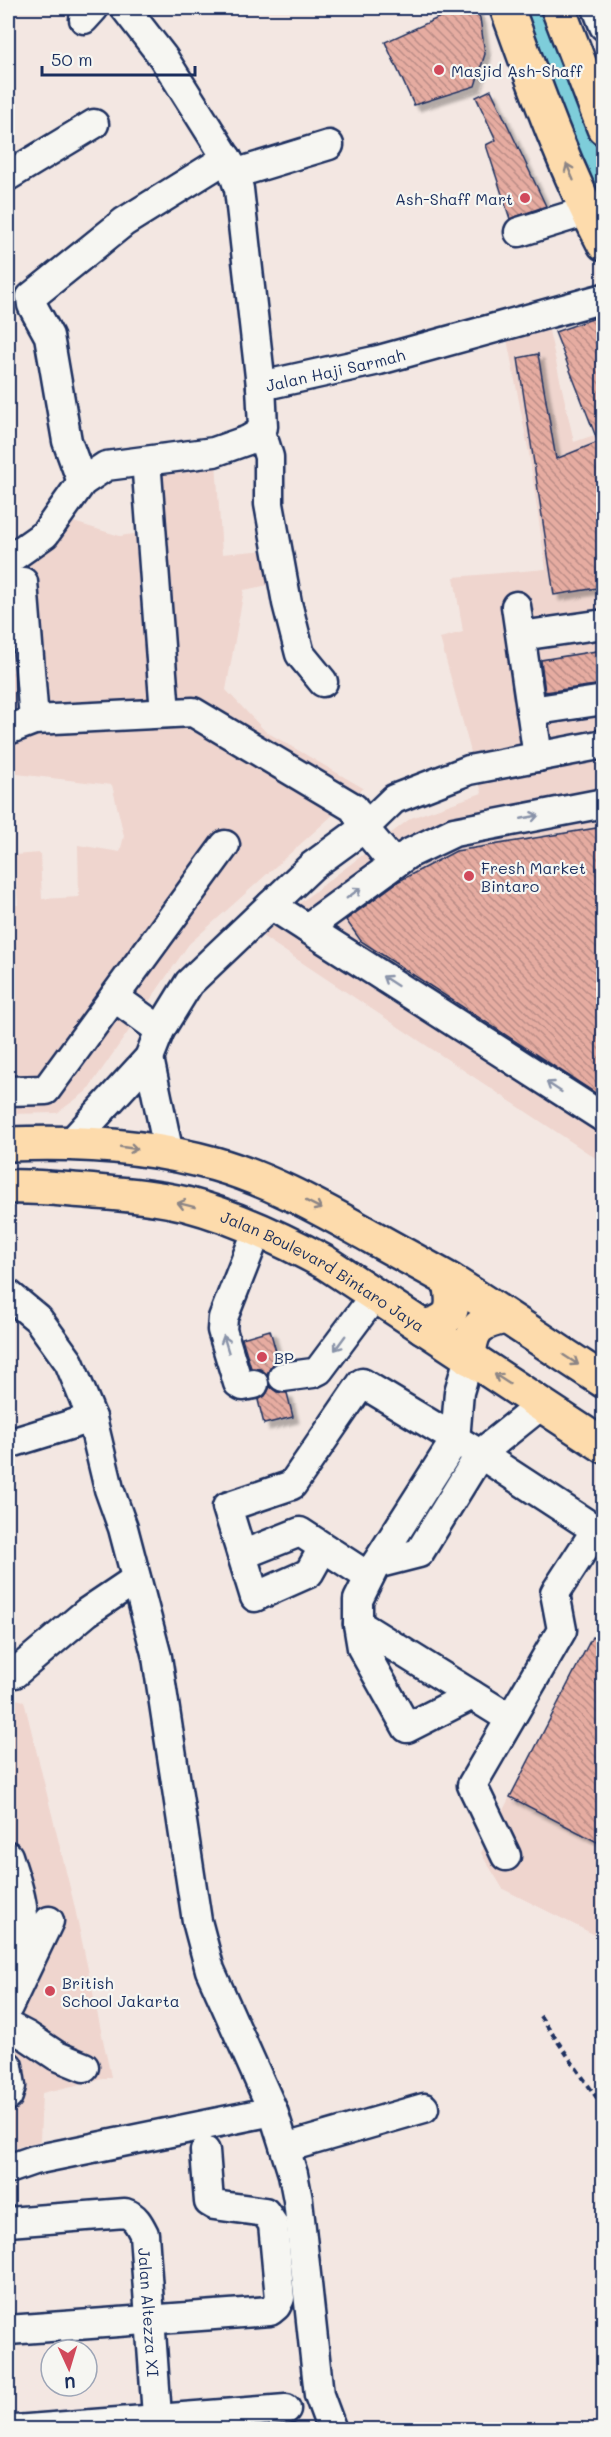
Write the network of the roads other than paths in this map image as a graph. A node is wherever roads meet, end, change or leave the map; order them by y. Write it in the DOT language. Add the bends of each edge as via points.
graph roads {
  1 [pos="125,8"];
  2 [pos="507,8"];
  3 [pos="558,8"];
  4 [pos="597,8"];
  5 [pos="603,26"];
  6 [pos="94,124"];
  7 [pos="603,128"];
  8 [pos="329,145"];
  9 [pos="231,166"];
  10 [pos="8,176"];
  11 [pos="587,211"];
  12 [pos="519,232"];
  13 [pos="603,244"];
  14 [pos="603,298"];
  15 [pos="261,386"];
  16 [pos="258,434"];
  17 [pos="147,473"];
  18 [pos="82,482"];
  19 [pos="15,571"];
  20 [pos="516,606"];
  21 [pos="603,624"];
  22 [pos="520,636"];
  23 [pos="323,682"];
  24 [pos="603,700"];
  25 [pos="531,711"];
  26 [pos="165,713"];
  27 [pos="20,725"];
  28 [pos="603,744"];
  29 [pos="538,757"];
  30 [pos="603,803"];
  31 [pos="357,833"];
  32 [pos="225,845"];
  33 [pos="388,868"];
  34 [pos="275,901"];
  35 [pos="310,925"];
  36 [pos="114,997"];
  37 [pos="160,1030"];
  38 [pos="149,1058"];
  39 [pos="8,1091"];
  40 [pos="603,1118"];
  41 [pos="70,1143"];
  42 [pos="8,1144"];
  43 [pos="170,1154"];
  44 [pos="8,1187"];
  45 [pos="258,1229"];
  46 [pos="450,1281"];
  47 [pos="8,1294"];
  48 [pos="375,1295"];
  49 [pos="505,1317"];
  50 [pos="423,1327"];
  51 [pos="469,1358"];
  52 [pos="283,1377"];
  53 [pos="603,1381"];
  54 [pos="254,1384"];
  55 [pos="541,1405"];
  56 [pos="92,1418"];
  57 [pos="455,1440"];
  58 [pos="8,1444"];
  59 [pos="603,1446"];
  60 [pos="480,1454"];
  61 [pos="600,1533"];
  62 [pos="323,1548"];
  63 [pos="242,1555"];
  64 [pos="373,1571"];
  65 [pos="136,1579"];
  66 [pos="358,1624"];
  67 [pos="15,1673"];
  68 [pos="472,1695"];
  69 [pos="509,1718"];
  70 [pos="8,1856"];
  71 [pos="506,1856"];
  72 [pos="49,1921"];
  73 [pos="8,1962"];
  74 [pos="8,2007"];
  75 [pos="8,2026"];
  76 [pos="8,2066"];
  77 [pos="84,2067"];
  78 [pos="8,2096"];
  79 [pos="424,2108"];
  80 [pos="273,2111"];
  81 [pos="285,2148"];
  82 [pos="205,2151"];
  83 [pos="8,2169"];
  84 [pos="8,2222"];
  85 [pos="151,2320"];
  86 [pos="8,2330"];
  87 [pos="286,2409"];
  88 [pos="158,2424"];
  89 [pos="15,2430"];
  90 [pos="332,2430"];
  1 -- 9 [label="street" via="163,57"];
  11 -- 2 [label="main road, one-way" via="550,128"];
  3 -- 7 [label="main road"];
  4 -- 5 [label="street"];
  6 -- 10 [label="street"];
  8 -- 9 [label="street"];
  9 -- 15 [label="street" via="239,189"];
  9 -- 18 [label="street" via="124,222 31,297 49,336 67,441"];
  11 -- 12 [label="street"];
  11 -- 13 [label="main road"];
  14 -- 15 [label="street, Jalan Haji Sarmah" via="379,360"];
  15 -- 16 [label="street, Jalan Haji Sarmah" via="263,427"];
  16 -- 18 [label="street" via="214,452 106,466"];
  16 -- 23 [label="street" via="269,457 269,504 286,603 300,654"];
  17 -- 26 [label="street"];
  18 -- 19 [label="street"];
  19 -- 27 [label="street"];
  20 -- 22 [label="street"];
  21 -- 22 [label="street"];
  22 -- 25 [label="street"];
  24 -- 25 [label="street"];
  25 -- 29 [label="street"];
  26 -- 27 [label="street"];
  26 -- 31 [label="street" via="193,712 354,808"];
  28 -- 29 [label="street"];
  29 -- 31 [label="street" via="469,770 394,799"];
  33 -- 30 [label="street, one-way" via="454,832"];
  31 -- 33 [label="street"];
  31 -- 34 [label="street" via="312,866"];
  32 -- 36 [label="street"];
  35 -- 33 [label="street, one-way"];
  34 -- 35 [label="street"];
  34 -- 37 [label="street" via="189,982"];
  40 -- 35 [label="street, one-way"];
  36 -- 37 [label="street"];
  36 -- 39 [label="street" via="46,1090"];
  37 -- 38 [label="street"];
  38 -- 41 [label="street"];
  38 -- 43 [label="street"];
  41 -- 42 [label="main road"];
  41 -- 43 [label="main road, one-way"];
  43 -- 46 [label="main road, one-way" via="215,1164 290,1193"];
  45 -- 44 [label="main road, Jalan Boulevard Bintaro Jaya, one-way" via="184,1204 135,1195"];
  45 -- 48 [label="main road, Jalan Boulevard Bintaro Jaya" via="326,1263"];
  54 -- 45 [label="street, one-way" via="238,1383 222,1330 223,1318"];
  46 -- 49 [label="main road"];
  46 -- 50 [label="main road" via="451,1314 440,1323"];
  47 -- 56 [label="street" via="38,1319 69,1362"];
  48 -- 50 [label="main road, Jalan Boulevard Bintaro Jaya"];
  48 -- 52 [label="street, one-way" via="319,1370"];
  49 -- 51 [label="main road" via="477,1327 470,1339"];
  49 -- 53 [label="main road, one-way"];
  50 -- 51 [label="main road, Jalan Boulevard Bintaro Jaya"];
  55 -- 51 [label="main road, Jalan Boulevard Bintaro Jaya, one-way"];
  51 -- 57 [label="street" via="459,1392"];
  55 -- 59 [label="main road, Jalan Boulevard Bintaro Jaya"];
  55 -- 60 [label="street"];
  56 -- 58 [label="street"];
  56 -- 65 [label="street"];
  57 -- 60 [label="street"];
  57 -- 63 [label="street" via="362,1383 292,1485 227,1507"];
  57 -- 64 [label="street"];
  60 -- 61 [label="street"];
  60 -- 64 [label="street" via="418,1553"];
  61 -- 69 [label="street" via="555,1593 561,1630"];
  62 -- 63 [label="street" via="300,1532"];
  62 -- 63 [label="street" via="309,1573 255,1597"];
  62 -- 64 [label="street"];
  64 -- 66 [label="street" via="358,1600"];
  65 -- 67 [label="street" via="87,1612"];
  65 -- 80 [label="street" via="158,1657 197,1921 210,1970"];
  66 -- 68 [label="street"];
  66 -- 68 [label="street" via="362,1648 407,1728"];
  68 -- 69 [label="street"];
  69 -- 71 [label="street" via="472,1785"];
  70 -- 73 [label="street" via="24,1920 24,1933 16,1954"];
  72 -- 74 [label="street"];
  75 -- 77 [label="street" via="57,2056"];
  76 -- 78 [label="street"];
  79 -- 81 [label="street"];
  80 -- 81 [label="street"];
  80 -- 83 [label="street"];
  81 -- 90 [label="street" via="298,2200 319,2395"];
  82 -- 85 [label="street" via="209,2202 265,2212 273,2224 280,2298 270,2311"];
  84 -- 85 [label="street, Jalan Altezza XI" via="132,2215 144,2234"];
  85 -- 86 [label="street"];
  85 -- 88 [label="street, Jalan Altezza XI"];
  87 -- 88 [label="street"];
  88 -- 89 [label="street"];
}
